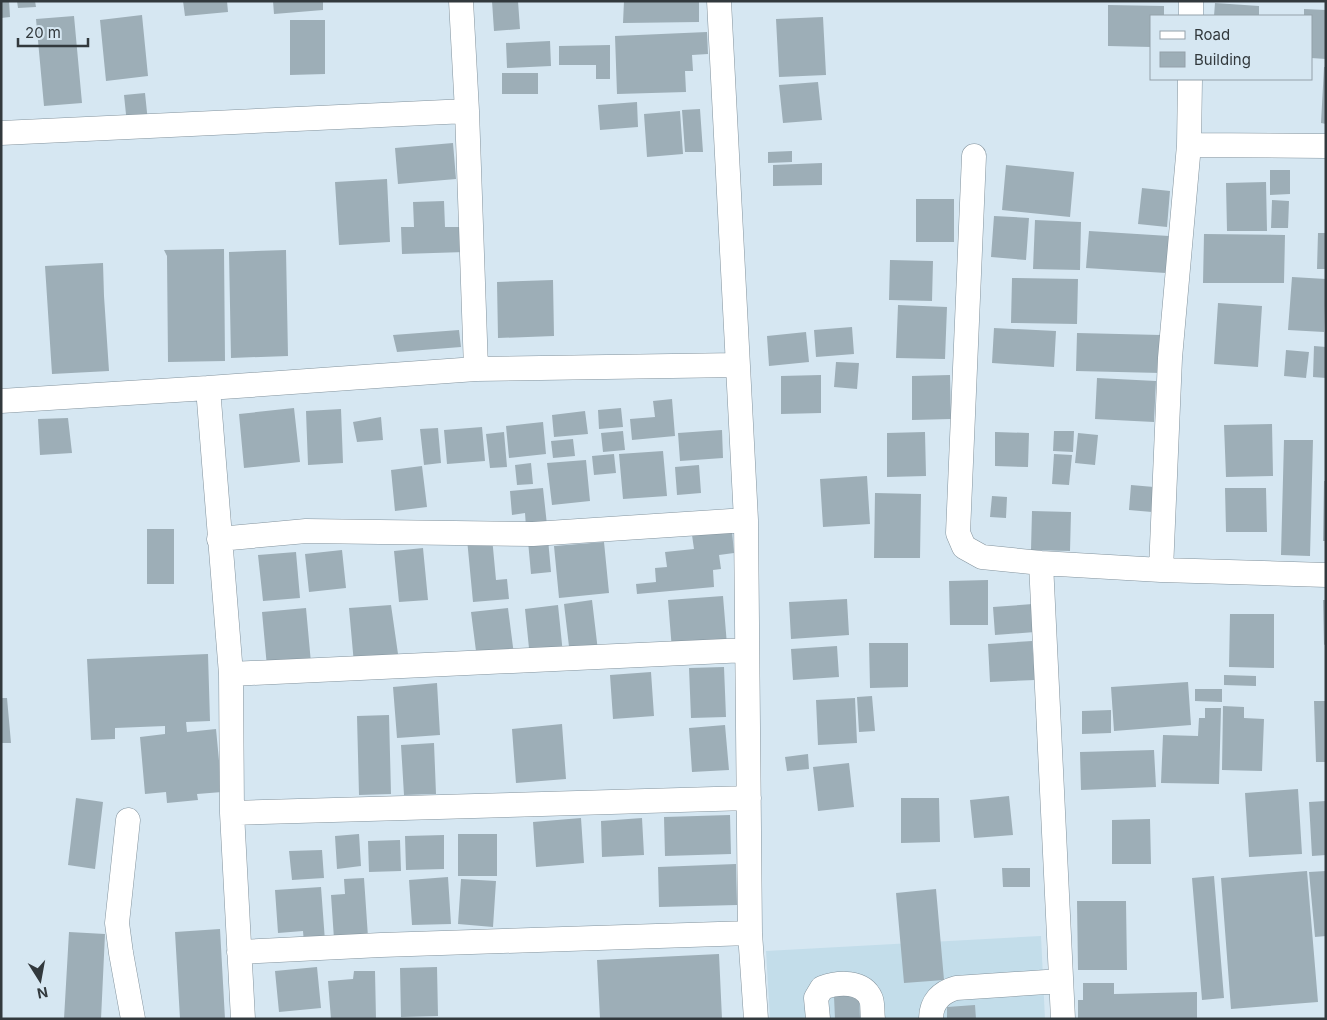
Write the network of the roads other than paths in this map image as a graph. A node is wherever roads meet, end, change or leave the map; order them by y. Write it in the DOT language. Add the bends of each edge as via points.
graph roads {
  1 [pos="461,1"];
  2 [pos="719,1"];
  3 [pos="1191,1"];
  4 [pos="1191,15"];
  5 [pos="1190,80"];
  6 [pos="467,111"];
  7 [pos="1,133"];
  8 [pos="1190,145"];
  9 [pos="1326,146"];
  10 [pos="974,156"];
  11 [pos="737,365"];
  12 [pos="476,368"];
  13 [pos="208,388"];
  14 [pos="1,401"];
  15 [pos="746,520"];
  16 [pos="219,540"];
  17 [pos="1041,563"];
  18 [pos="1161,570"];
  19 [pos="1326,575"];
  20 [pos="747,650"];
  21 [pos="231,674"];
  22 [pos="749,798"];
  23 [pos="232,813"];
  24 [pos="128,820"];
  25 [pos="750,933"];
  26 [pos="239,952"];
  27 [pos="1061,981"];
  28 [pos="133,1019"];
  29 [pos="243,1019"];
  30 [pos="756,1019"];
  31 [pos="818,1019"];
  32 [pos="873,1019"];
  33 [pos="931,1019"];
  34 [pos="1063,1019"];
  1 -- 6 [label="street"];
  2 -- 11 [label="street"];
  3 -- 4 [label="street"];
  5 -- 8 [label="street"];
  6 -- 7 [label="street"];
  6 -- 12 [label="street"];
  8 -- 9 [label="street"];
  8 -- 18 [label="street" via="1170,358"];
  10 -- 17 [label="street" via="958,533 964,547 982,557"];
  11 -- 12 [label="street"];
  11 -- 15 [label="street"];
  12 -- 13 [label="street"];
  13 -- 14 [label="street"];
  13 -- 16 [label="street"];
  15 -- 16 [label="street" via="533,534 306,531"];
  15 -- 20 [label="street"];
  16 -- 21 [label="street"];
  17 -- 18 [label="street"];
  17 -- 27 [label="street"];
  18 -- 19 [label="street"];
  20 -- 21 [label="street"];
  20 -- 22 [label="street"];
  21 -- 23 [label="street"];
  22 -- 23 [label="street"];
  22 -- 25 [label="street"];
  23 -- 26 [label="street"];
  24 -- 28 [label="street" via="118,923"];
  25 -- 26 [label="street"];
  25 -- 30 [label="street"];
  26 -- 29 [label="street"];
  27 -- 33 [label="street" via="948,990 935,1001"];
  27 -- 34 [label="street"];
  31 -- 32 [label="street" via="816,998 822,988 840,984 863,988 871,999"];
}
